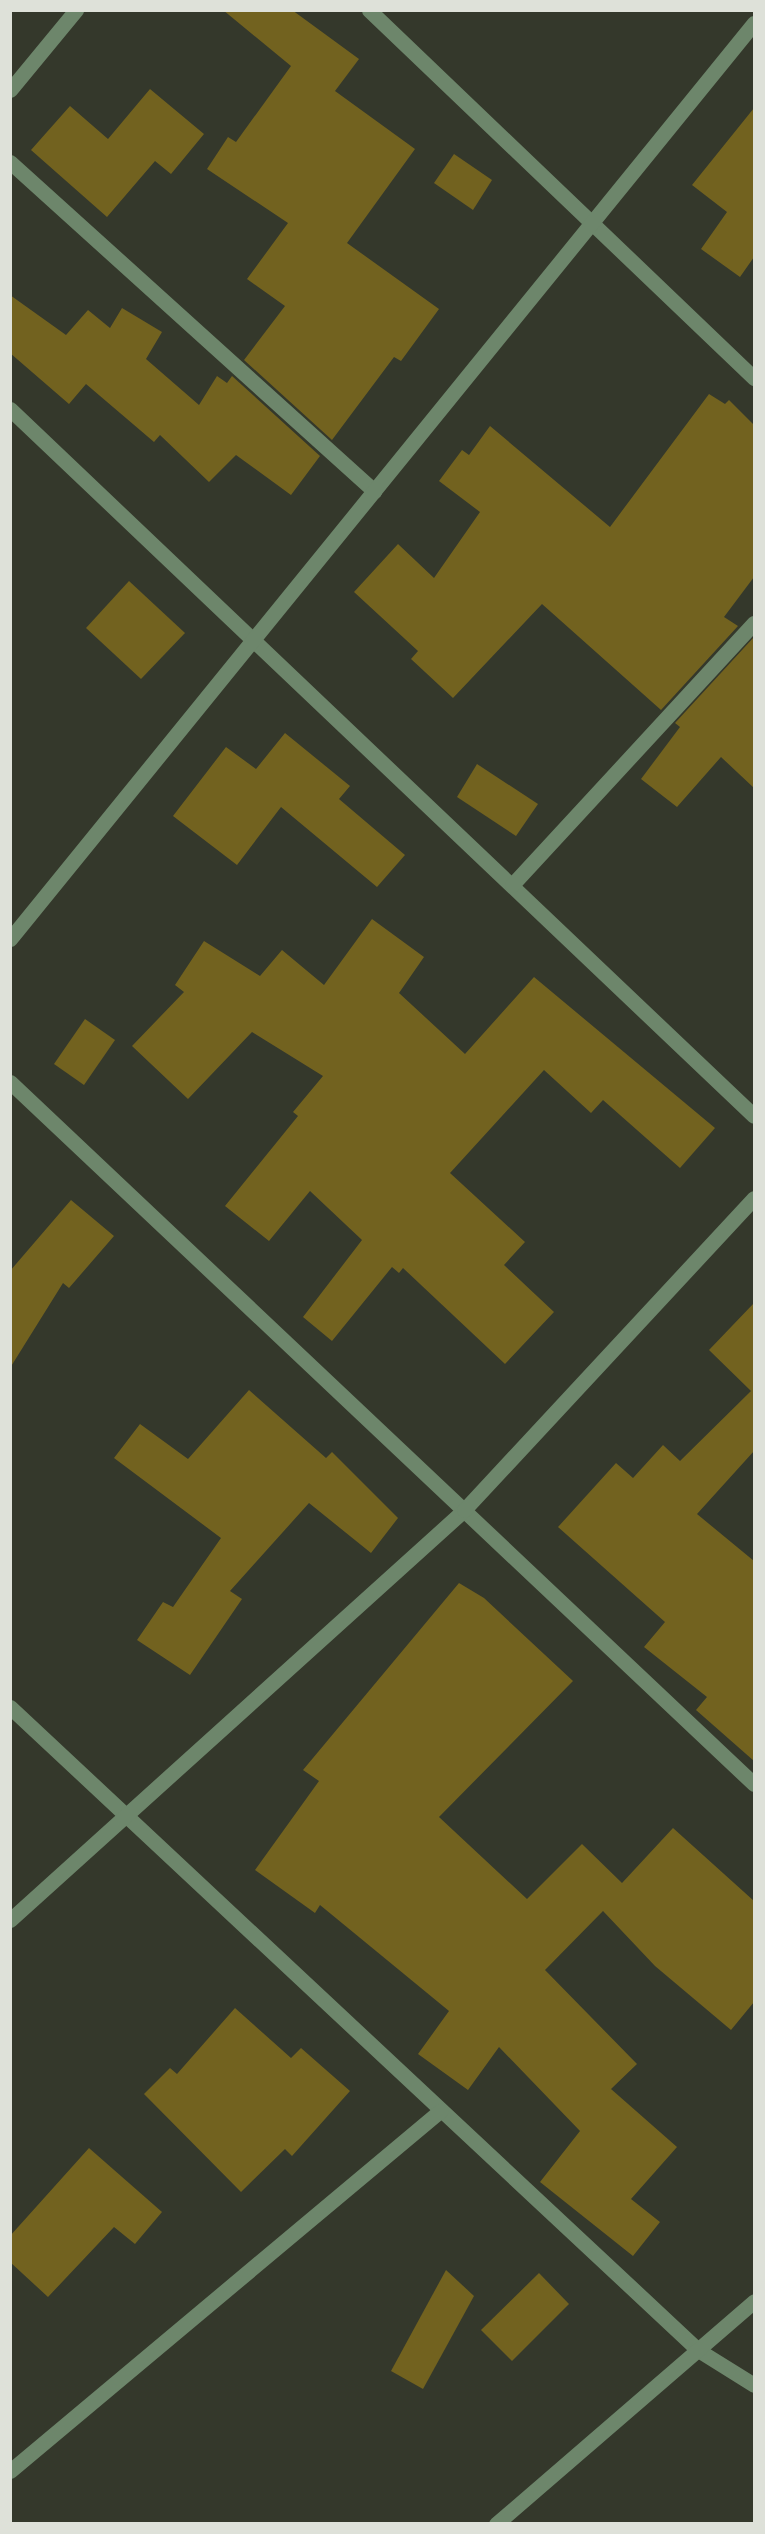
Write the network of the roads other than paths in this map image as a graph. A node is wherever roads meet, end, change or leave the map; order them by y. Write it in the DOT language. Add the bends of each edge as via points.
graph roads {
  1 [pos="76,10"];
  2 [pos="369,10"];
  3 [pos="754,23"];
  4 [pos="10,90"];
  5 [pos="10,162"];
  6 [pos="592,223"];
  7 [pos="754,378"];
  8 [pos="10,409"];
  9 [pos="374,491"];
  10 [pos="754,623"];
  11 [pos="253,640"];
  12 [pos="512,885"];
  13 [pos="10,939"];
  14 [pos="10,1082"];
  15 [pos="754,1116"];
  16 [pos="754,1198"];
  17 [pos="464,1510"];
  18 [pos="10,1707"];
  19 [pos="754,1784"];
  20 [pos="129,1818"];
  21 [pos="10,1920"];
  22 [pos="441,2110"];
  23 [pos="754,2301"];
  24 [pos="698,2349"];
  25 [pos="754,2385"];
  26 [pos="10,2471"];
  27 [pos="496,2523"];
  1 -- 4 [label="street"];
  2 -- 6 [label="street"];
  3 -- 6 [label="street"];
  5 -- 9 [label="street"];
  6 -- 7 [label="street"];
  6 -- 9 [label="street"];
  8 -- 11 [label="street"];
  9 -- 11 [label="street"];
  10 -- 12 [label="street"];
  11 -- 12 [label="street"];
  11 -- 13 [label="street"];
  12 -- 15 [label="street"];
  14 -- 17 [label="street"];
  16 -- 17 [label="street"];
  17 -- 19 [label="street"];
  17 -- 20 [label="street"];
  18 -- 20 [label="street"];
  20 -- 21 [label="street"];
  20 -- 22 [label="street"];
  22 -- 24 [label="street"];
  22 -- 26 [label="street"];
  23 -- 24 [label="street"];
  24 -- 25 [label="street"];
  24 -- 27 [label="street"];
}
